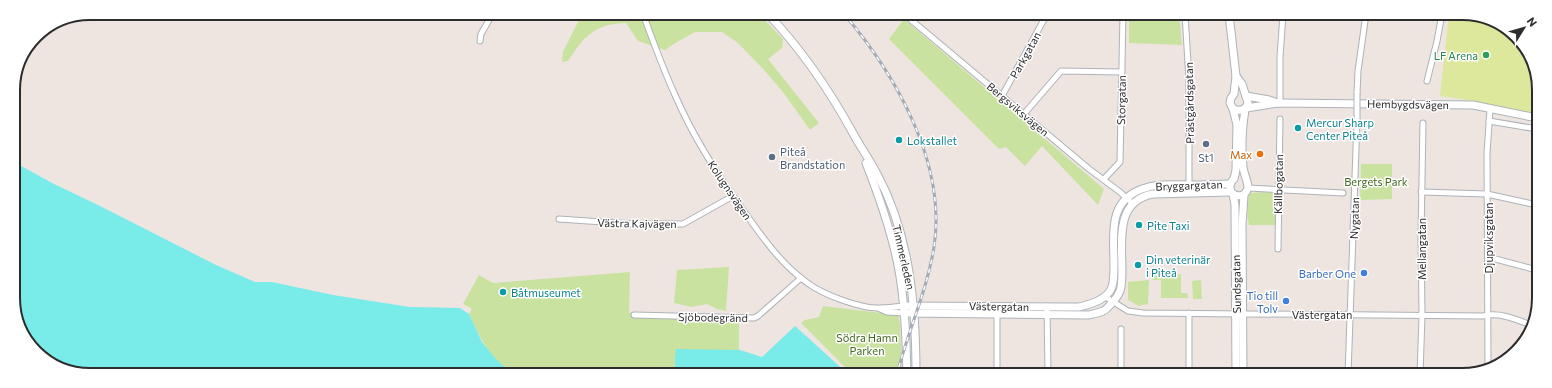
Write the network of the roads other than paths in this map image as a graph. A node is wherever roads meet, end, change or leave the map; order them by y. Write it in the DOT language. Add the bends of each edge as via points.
graph roads {
  1 [pos="489,20"];
  2 [pos="645,20"];
  3 [pos="773,20"];
  4 [pos="911,20"];
  5 [pos="1044,20"];
  6 [pos="1123,20"];
  7 [pos="1185,20"];
  8 [pos="1230,20"];
  9 [pos="1283,20"];
  10 [pos="1365,20"];
  11 [pos="1441,20"];
  12 [pos="480,41"];
  13 [pos="1122,72"];
  14 [pos="1236,76"];
  15 [pos="1427,81"];
  16 [pos="1234,94"];
  17 [pos="1002,96"];
  18 [pos="1246,96"];
  19 [pos="1279,103"];
  20 [pos="1246,108"];
  21 [pos="1233,109"];
  22 [pos="1490,110"];
  23 [pos="1024,114"];
  24 [pos="1532,117"];
  25 [pos="1280,119"];
  26 [pos="1489,121"];
  27 [pos="1423,123"];
  28 [pos="1532,128"];
  29 [pos="861,148"];
  30 [pos="1104,179"];
  31 [pos="1245,180"];
  32 [pos="1232,181"];
  33 [pos="1189,189"];
  34 [pos="1246,191"];
  35 [pos="1278,191"];
  36 [pos="1422,192"];
  37 [pos="1232,193"];
  38 [pos="1343,193"];
  39 [pos="1488,194"];
  40 [pos="732,196"];
  41 [pos="1126,198"];
  42 [pos="1532,204"];
  43 [pos="1132,205"];
  44 [pos="559,219"];
  45 [pos="1278,249"];
  46 [pos="1488,257"];
  47 [pos="1532,268"];
  48 [pos="801,278"];
  49 [pos="1104,296"];
  50 [pos="1113,302"];
  51 [pos="914,305"];
  52 [pos="1047,306"];
  53 [pos="904,309"];
  54 [pos="997,309"];
  55 [pos="914,313"];
  56 [pos="1189,313"];
  57 [pos="1047,314"];
  58 [pos="1239,314"];
  59 [pos="1350,314"];
  60 [pos="634,315"];
  61 [pos="1422,315"];
  62 [pos="1488,315"];
  63 [pos="1527,324"];
  64 [pos="1121,329"];
  65 [pos="1488,363"];
  66 [pos="907,368"];
  67 [pos="916,368"];
  68 [pos="997,368"];
  69 [pos="1048,368"];
  70 [pos="1121,368"];
  71 [pos="1189,368"];
  72 [pos="1236,368"];
  73 [pos="1243,368"];
  74 [pos="1348,368"];
  75 [pos="1420,368"];
  1 -- 12 [label="street"];
  2 -- 40 [label="street, Kolugnsvägen" via="675,96"];
  3 -- 29 [label="main road, Timmerleden" via="807,60 837,105"];
  4 -- 17 [label="street, Bergsviksvägen"];
  5 -- 17 [label="street, Parkgatan"];
  6 -- 13 [label="street, Storgatan"];
  7 -- 33 [label="street, Prästgårdsgatan" via="1189,80"];
  8 -- 14 [label="main road, Sundsgatan"];
  9 -- 19 [label="street"];
  10 -- 59 [label="street, Nygatan, bridge" via="1357,93"];
  11 -- 15 [label="street"];
  13 -- 23 [label="street" via="1061,71"];
  13 -- 30 [label="street, Storgatan" via="1120,162"];
  14 -- 16 [label="main road, Sundsgatan"];
  14 -- 18 [label="main road, Sundsgatan"];
  16 -- 18 [label="main road"];
  16 -- 21 [label="main road, Sundsgatan" via="1230,103"];
  17 -- 23 [label="street, Bergsviksvägen"];
  18 -- 19 [label="main road, Hembygdsvägen"];
  18 -- 20 [label="main road, Sundsgatan"];
  19 -- 20 [label="main road, Hembygdsvägen"];
  19 -- 22 [label="main road, Hembygdsvägen" via="1473,105"];
  20 -- 21 [label="main road" via="1238,111"];
  20 -- 31 [label="main road, Sundsgatan" via="1243,126"];
  21 -- 32 [label="main road, Sundsgatan" via="1237,138 1236,170"];
  22 -- 24 [label="main road, Hembygdsvägen"];
  22 -- 26 [label="street, Djupviksgatan"];
  23 -- 30 [label="street, Bergsviksvägen"];
  25 -- 35 [label="street, Källbogatan"];
  26 -- 28 [label="street"];
  26 -- 39 [label="street, Djupviksgatan"];
  27 -- 36 [label="street, Mellangatan"];
  29 -- 51 [label="main road, Timmerleden" via="877,174 890,203 910,277"];
  29 -- 53 [label="main road, Timmerleden" via="891,238 898,265"];
  30 -- 41 [label="street, Bergsviksvägen"];
  31 -- 32 [label="main road" via="1238,178"];
  31 -- 34 [label="main road, Sundsgatan"];
  32 -- 33 [label="main road, Bryggargatan"];
  32 -- 37 [label="main road, Sundsgatan"];
  33 -- 37 [label="main road, Bryggargatan"];
  33 -- 41 [label="main road, Bryggargatan" via="1154,186"];
  33 -- 43 [label="main road, Bryggargatan" via="1149,195"];
  34 -- 35 [label="street"];
  34 -- 37 [label="main road" via="1240,196"];
  34 -- 58 [label="main road, Sundsgatan"];
  35 -- 38 [label="street"];
  35 -- 45 [label="street, Källbogatan"];
  36 -- 39 [label="street"];
  36 -- 61 [label="street, Mellangatan"];
  37 -- 58 [label="main road, Sundsgatan" via="1235,205"];
  39 -- 42 [label="street"];
  39 -- 46 [label="street, Djupviksgatan"];
  40 -- 44 [label="street, Västra Kajvägen" via="683,224 632,224"];
  40 -- 48 [label="street, Kolugnsvägen" via="783,261"];
  41 -- 43 [label="street, Bergsviksvägen"];
  41 -- 49 [label="main road" via="1118,209 1114,227 1112,288"];
  43 -- 50 [label="main road" via="1125,216 1122,228 1121,287"];
  46 -- 47 [label="street"];
  46 -- 62 [label="street, Djupviksgatan"];
  48 -- 53 [label="street, Kolugnsvägen" via="836,298 868,307"];
  48 -- 60 [label="street, Sjöbodegränd" via="754,318"];
  49 -- 50 [label="street, Västergatan"];
  49 -- 52 [label="main road, Västergatan" via="1095,302 1079,306"];
  50 -- 56 [label="street, Västergatan" via="1128,311"];
  50 -- 57 [label="main road, Västergatan" via="1104,311 1088,315"];
  51 -- 53 [label="main road, Västergatan"];
  51 -- 54 [label="main road, Västergatan"];
  51 -- 55 [label="main road, Timmerleden"];
  52 -- 54 [label="main road, Västergatan"];
  52 -- 57 [label="street"];
  53 -- 55 [label="main road, Västergatan"];
  53 -- 66 [label="main road, Timmerleden"];
  54 -- 55 [label="main road, Västergatan"];
  54 -- 57 [label="main road, Västergatan"];
  54 -- 68 [label="street"];
  55 -- 67 [label="main road, Timmerleden"];
  56 -- 58 [label="street, Västergatan"];
  56 -- 71 [label="street"];
  57 -- 69 [label="street"];
  58 -- 59 [label="street, Västergatan"];
  58 -- 72 [label="main road, Sundsgatan"];
  58 -- 73 [label="main road, Sundsgatan"];
  59 -- 61 [label="street, Västergatan"];
  59 -- 74 [label="street, Nygatan"];
  61 -- 62 [label="street, Västergatan"];
  61 -- 75 [label="street, Mellangatan"];
  62 -- 63 [label="street, Västergatan" via="1507,316"];
  62 -- 65 [label="street, Djupviksgatan"];
  64 -- 70 [label="street"];
}
